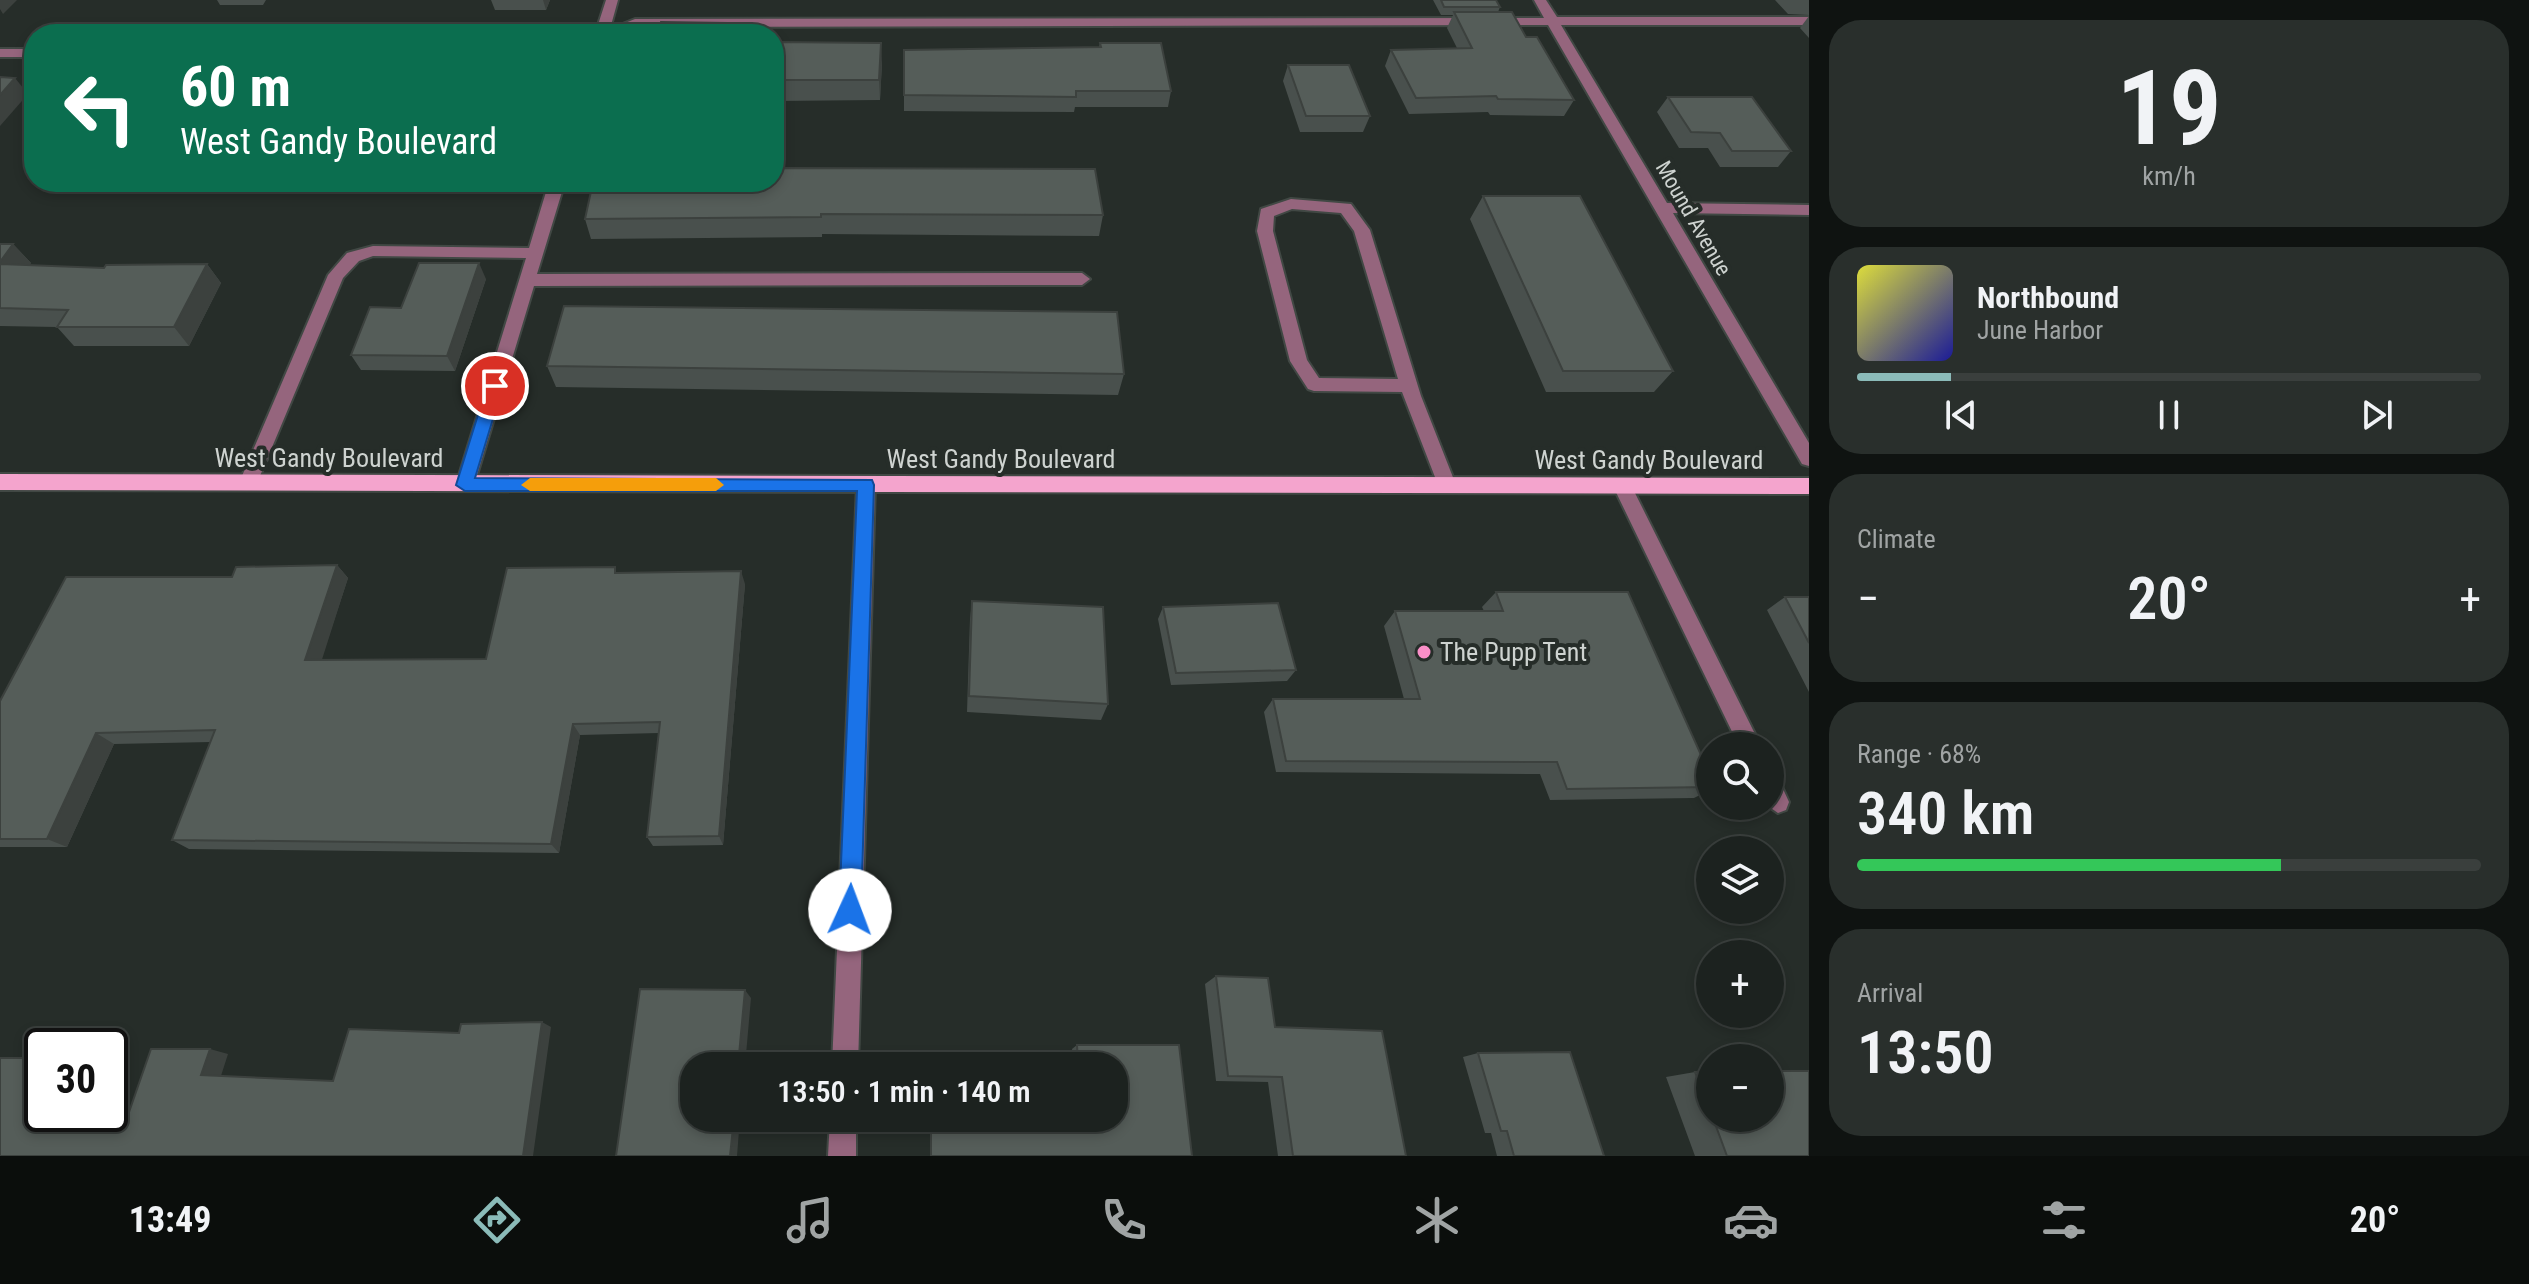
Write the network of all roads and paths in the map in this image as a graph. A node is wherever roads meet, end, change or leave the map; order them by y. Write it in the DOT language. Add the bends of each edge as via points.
graph roads {
  1 [pos="612,0"];
  2 [pos="1540,0"];
  3 [pos="1553,21"];
  4 [pos="1809,21"];
  5 [pos="605,24"];
  6 [pos="633,24"];
  7 [pos="0,53"];
  8 [pos="24,53"];
  9 [pos="554,192"];
  10 [pos="1662,208"];
  11 [pos="1806,215"];
  12 [pos="535,253"];
  13 [pos="1082,279"];
  14 [pos="527,280"];
  15 [pos="1409,386"];
  16 [pos="1809,459"];
  17 [pos="0,482"];
  18 [pos="248,483"];
  19 [pos="465,485"];
  20 [pos="866,485"];
  21 [pos="1447,485"];
  22 [pos="1622,486"];
  23 [pos="1809,486"];
  24 [pos="1743,732"];
  25 [pos="846,1052"];
  26 [pos="843,1132"];
  27 [pos="842,1156"];
  1 -- 5 [label="street"];
  2 -- 3 [label="street, Mound Avenue"];
  3 -- 4 [label="street"];
  3 -- 6 [label="street"];
  3 -- 10 [label="street, Mound Avenue"];
  7 -- 8 [label="street"];
  9 -- 12 [label="street"];
  10 -- 11 [label="street"];
  10 -- 16 [label="street, Mound Avenue"];
  12 -- 14 [label="street"];
  12 -- 18 [label="street" via="373,251 347,262 336,275"];
  13 -- 14 [label="street"];
  14 -- 19 [label="street"];
  15 -- 15 [label="street" via="1362,230 1346,208 1291,204 1266,213 1265,231 1299,361 1314,384"];
  15 -- 21 [label="street"];
  17 -- 18 [label="main road, West Gandy Boulevard"];
  18 -- 19 [label="main road, West Gandy Boulevard"];
  19 -- 20 [label="main road, West Gandy Boulevard"];
  20 -- 21 [label="main road, West Gandy Boulevard"];
  20 -- 25 [label="street"];
  21 -- 22 [label="main road, West Gandy Boulevard"];
  22 -- 23 [label="main road, West Gandy Boulevard"];
  22 -- 24 [label="street"];
  26 -- 27 [label="street"];
}
